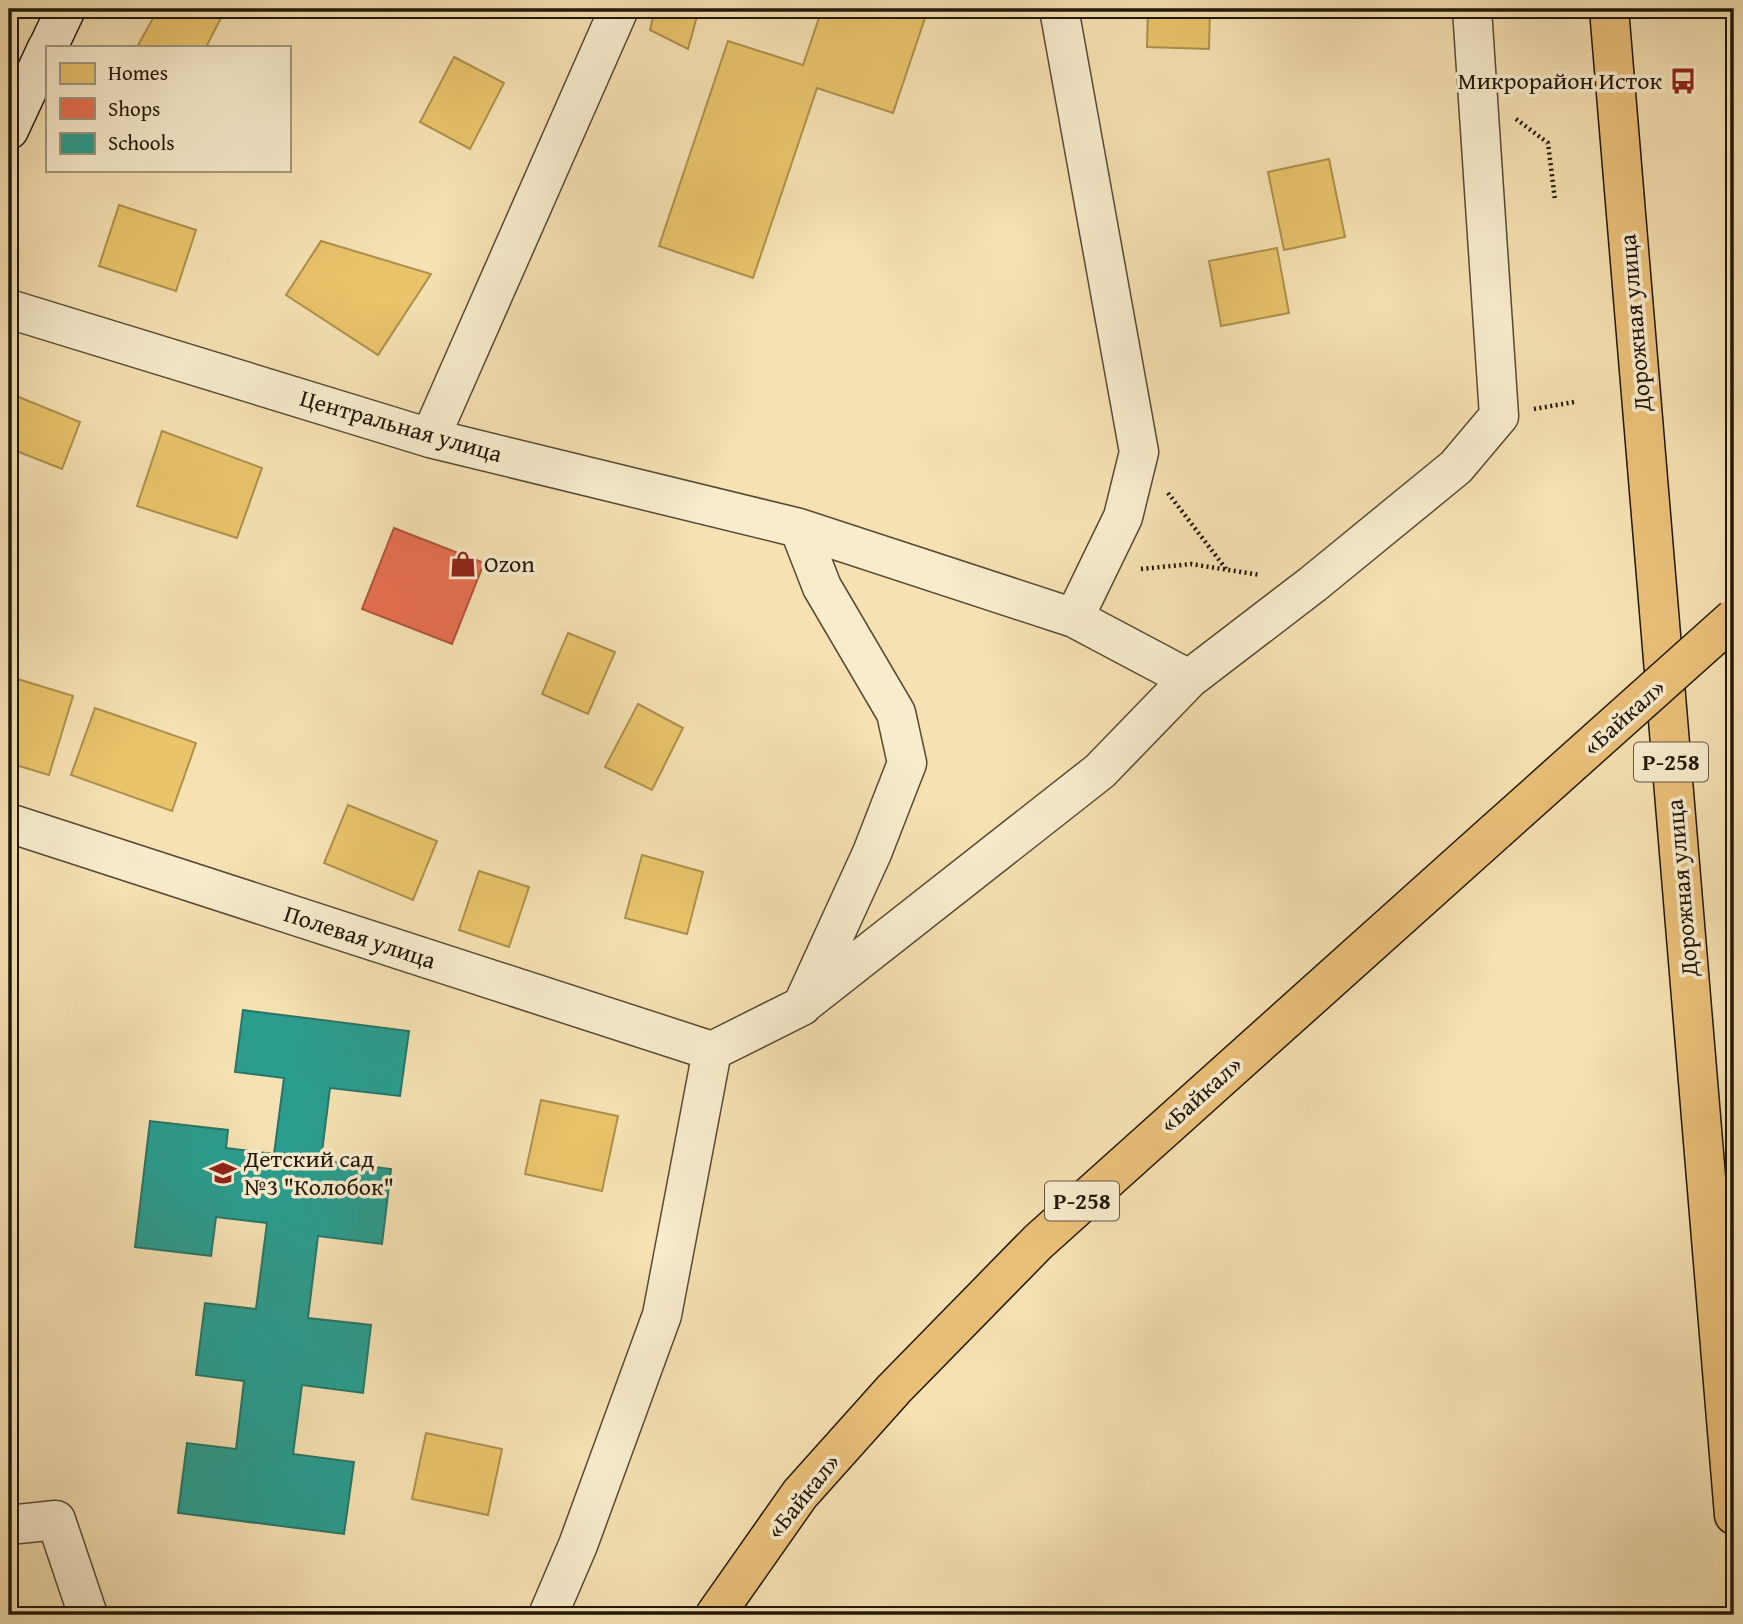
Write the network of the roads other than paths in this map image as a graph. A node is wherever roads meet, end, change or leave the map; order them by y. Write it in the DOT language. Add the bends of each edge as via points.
graph roads {
  1 [pos="66,9"];
  2 [pos="620,9"];
  3 [pos="1059,9"];
  4 [pos="1472,9"];
  5 [pos="1609,9"];
  6 [pos="49,46"];
  7 [pos="46,52"];
  8 [pos="9,130"];
  9 [pos="9,309"];
  10 [pos="430,438"];
  11 [pos="799,528"];
  12 [pos="1081,603"];
  13 [pos="1734,618"];
  14 [pos="1189,679"];
  15 [pos="9,823"];
  16 [pos="802,1006"];
  17 [pos="712,1051"];
  18 [pos="1734,1516"];
  19 [pos="9,1525"];
  20 [pos="88,1615"];
  21 [pos="548,1615"];
  22 [pos="715,1615"];
  1 -- 6 [label="street"];
  2 -- 10 [label="street"];
  3 -- 12 [label="street" via="1139,452 1123,517"];
  4 -- 14 [label="street" via="1499,416 1456,467"];
  5 -- 18 [label="highway, Дорожная улица / Р-258"];
  7 -- 8 [label="street"];
  9 -- 10 [label="street, Центральная улица"];
  10 -- 11 [label="street, Центральная улица"];
  11 -- 12 [label="street, Центральная улица"];
  11 -- 16 [label="street" via="822,587 896,713 907,763 872,853"];
  12 -- 14 [label="street, Центральная улица"];
  13 -- 22 [label="highway, «Байкал» / Р-258, bridge" via="1038,1242 894,1389 800,1494"];
  14 -- 16 [label="street" via="1101,771"];
  15 -- 17 [label="street, Полевая улица"];
  16 -- 17 [label="street"];
  17 -- 21 [label="street" via="662,1315"];
  19 -- 20 [label="street" via="56,1520"];
}
